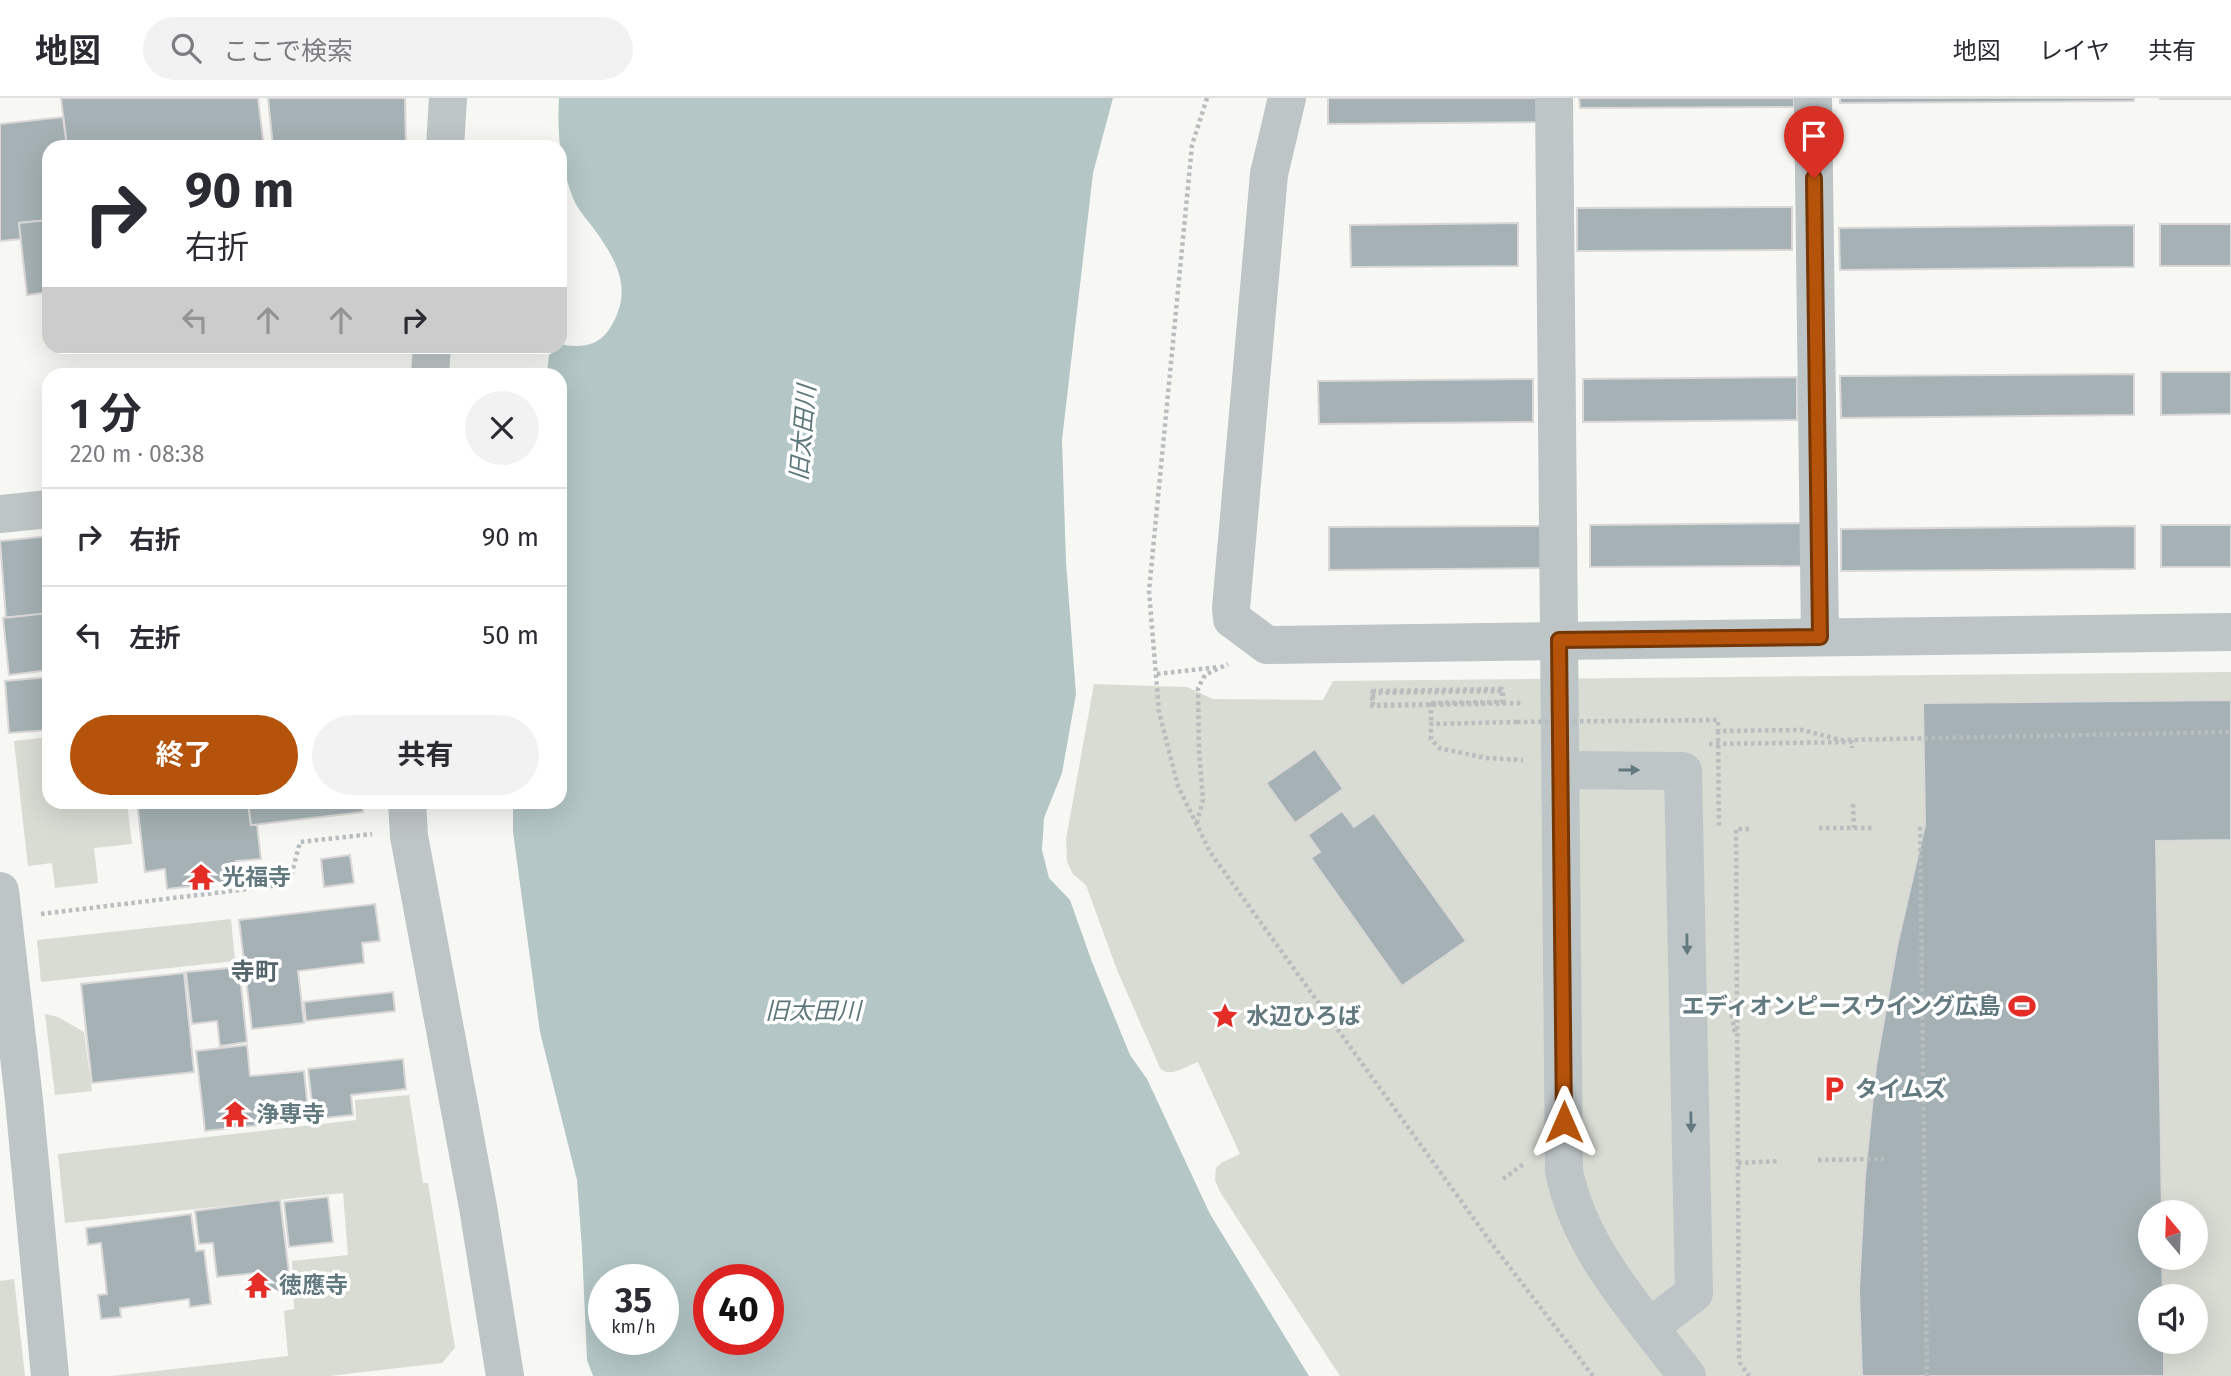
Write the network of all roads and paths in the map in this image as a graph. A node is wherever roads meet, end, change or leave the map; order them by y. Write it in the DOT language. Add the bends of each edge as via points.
graph roads {
  1 [pos="448,98"];
  2 [pos="1207,98"];
  3 [pos="1287,98"];
  4 [pos="1554,98"];
  5 [pos="1813,98"];
  6 [pos="445,140"];
  7 [pos="42,510"];
  8 [pos="0,514"];
  9 [pos="2231,632"];
  10 [pos="1820,637"];
  11 [pos="1559,640"];
  12 [pos="1267,645"];
  13 [pos="1221,667"];
  14 [pos="1157,674"];
  15 [pos="1523,703"];
  16 [pos="1431,724"];
  17 [pos="1718,731"];
  18 [pos="2231,733"];
  19 [pos="1703,744"];
  20 [pos="1853,748"];
  21 [pos="1545,765"];
  22 [pos="1853,804"];
  23 [pos="407,809"];
  24 [pos="1196,824"];
  25 [pos="1718,826"];
  26 [pos="1920,827"];
  27 [pos="1819,828"];
  28 [pos="1854,828"];
  29 [pos="1872,828"];
  30 [pos="1749,829"];
  31 [pos="377,833"];
  32 [pos="0,891"];
  33 [pos="37,914"];
  34 [pos="1884,1158"];
  35 [pos="1818,1160"];
  36 [pos="1779,1161"];
  37 [pos="1738,1163"];
  38 [pos="1650,1327"];
  39 [pos="494,1375"];
  40 [pos="50,1376"];
  41 [pos="1593,1376"];
  42 [pos="1687,1376"];
  43 [pos="1749,1376"];
  44 [pos="1927,1376"];
  1 -- 6 [label="street"];
  2 -- 14 [label="path" via="1192,145 1149,591"];
  3 -- 12 [label="street" via="1269,174 1231,608 1232,619"];
  4 -- 11 [label="street"];
  5 -- 10 [label="street"];
  7 -- 8 [label="street"];
  9 -- 10 [label="street"];
  10 -- 11 [label="street"];
  11 -- 12 [label="street"];
  11 -- 21 [label="street"];
  12 -- 13 [label="path"];
  13 -- 14 [label="path"];
  13 -- 24 [label="path" via="1205,675 1198,688 1203,800"];
  14 -- 24 [label="path" via="1159,712 1178,786"];
  15 -- 16 [label="path, bridge" via="1372,706 1372,693 1385,693 1398,692 1450,692 1464,691 1490,691 1503,691 1503,702 1373,705 1373,691 1502,689 1502,702 1431,703"];
  16 -- 17 [label="path, bridge" via="1718,720"];
  16 -- 21 [label="path" via="1431,739 1439,748"];
  17 -- 18 [label="path, bridge" via="1803,730 1840,740"];
  17 -- 25 [label="path, bridge"];
  19 -- 20 [label="path" via="1852,742"];
  21 -- 38 [label="street" via="1569,1198 1592,1249"];
  21 -- 38 [label="street, one-way" via="1683,771 1694,1293"];
  22 -- 28 [label="path"];
  23 -- 39 [label="street" via="478,1207"];
  24 -- 41 [label="path" via="1250,908"];
  26 -- 44 [label="path"];
  27 -- 28 [label="path"];
  28 -- 29 [label="path"];
  30 -- 37 [label="path" via="1736,829"];
  31 -- 33 [label="path" via="300,842 289,884"];
  32 -- 40 [label="street"];
  34 -- 35 [label="path"];
  36 -- 37 [label="path"];
  37 -- 43 [label="path" via="1739,1355"];
  38 -- 42 [label="street"];
}
